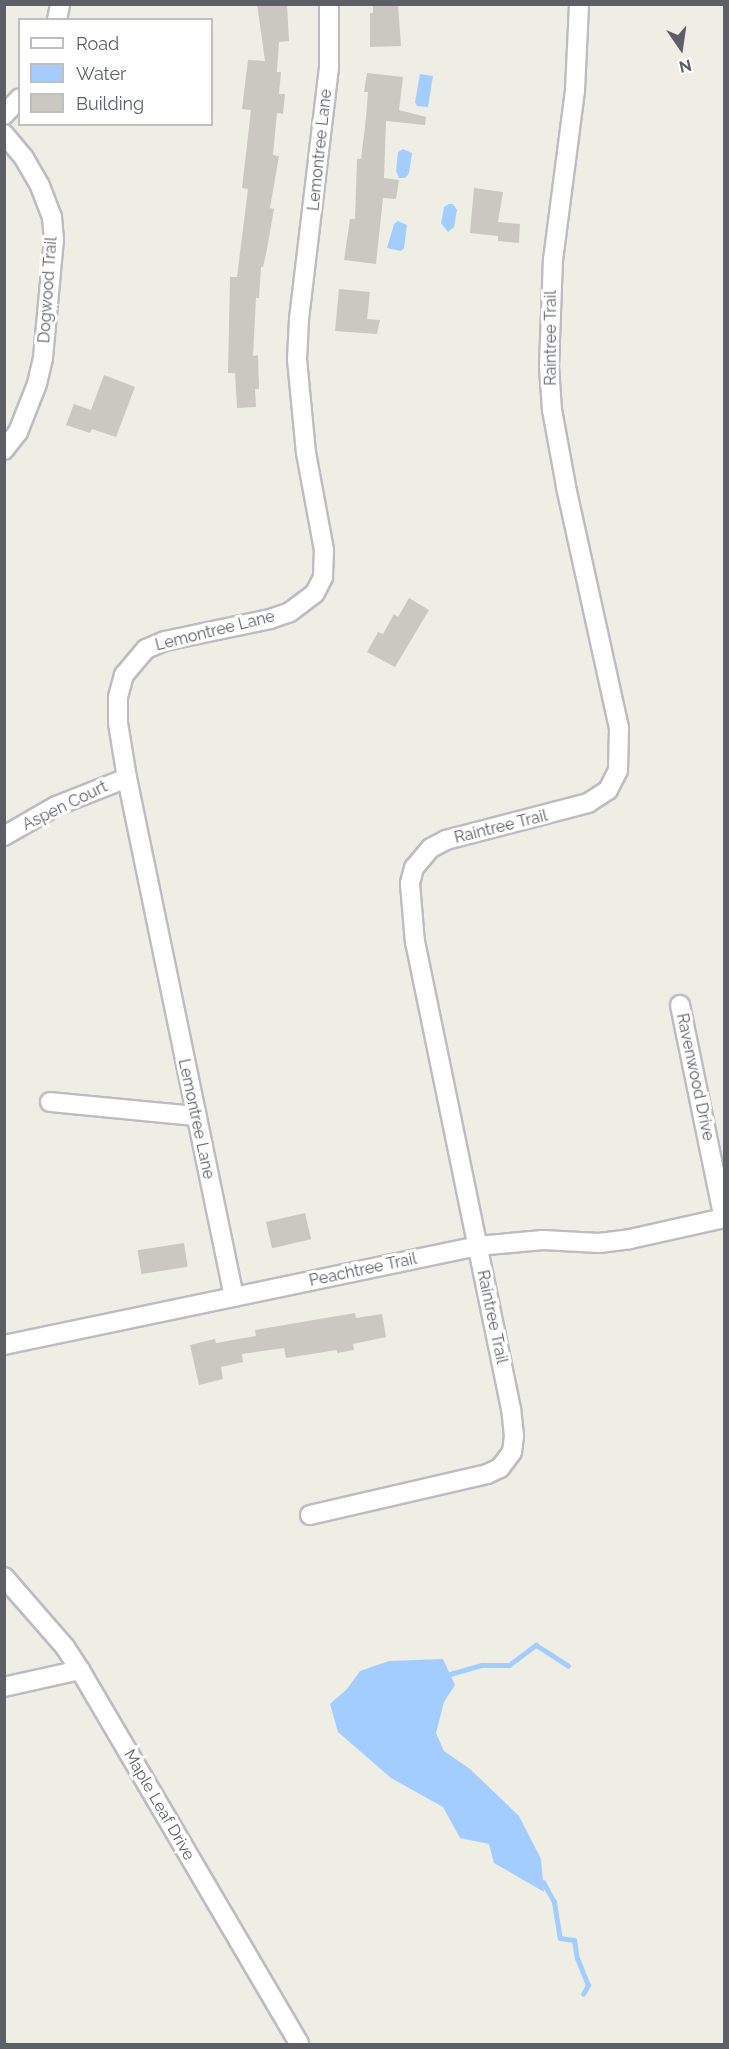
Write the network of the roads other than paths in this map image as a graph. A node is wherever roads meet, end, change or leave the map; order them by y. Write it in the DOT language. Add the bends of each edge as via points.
graph roads {
  1 [pos="329,4"];
  2 [pos="579,4"];
  3 [pos="18,100"];
  4 [pos="4,114"];
  5 [pos="4,134"];
  6 [pos="4,450"];
  7 [pos="127,777"];
  8 [pos="4,837"];
  9 [pos="680,1005"];
  10 [pos="50,1102"];
  11 [pos="196,1116"];
  12 [pos="724,1219"];
  13 [pos="477,1246"];
  14 [pos="234,1297"];
  15 [pos="4,1345"];
  16 [pos="310,1515"];
  17 [pos="4,1577"];
  18 [pos="80,1670"];
  19 [pos="4,1687"];
  20 [pos="299,2044"];
  1 -- 7 [label="street, Lemontree Lane" via="329,68 297,359 306,453 324,550 323,578 315,593 290,612 165,641 137,657 124,675 118,697"];
  2 -- 13 [label="street, Raintree Trail" via="575,90 553,260 549,367 552,410 619,728 620,753 616,778 596,799 446,840 431,848 414,868 410,903 415,943"];
  3 -- 4 [label="street"];
  5 -- 6 [label="street, Dogwood Trail" via="40,186 52,216 54,239 38,384 22,424"];
  7 -- 8 [label="street, Aspen Court" via="66,802"];
  7 -- 11 [label="street, Lemontree Lane"];
  9 -- 12 [label="street, Ravenwood Drive"];
  10 -- 11 [label="street"];
  11 -- 14 [label="street, Lemontree Lane"];
  12 -- 13 [label="street, Peachtree Trail" via="599,1243 543,1240"];
  13 -- 14 [label="street, Peachtree Trail"];
  13 -- 16 [label="street, Raintree Trail" via="511,1408 514,1436 508,1461 487,1474"];
  14 -- 15 [label="street, Peachtree Trail"];
  17 -- 18 [label="street, Maple Leaf Drive"];
  18 -- 19 [label="street"];
  18 -- 20 [label="street, Maple Leaf Drive"];
}
